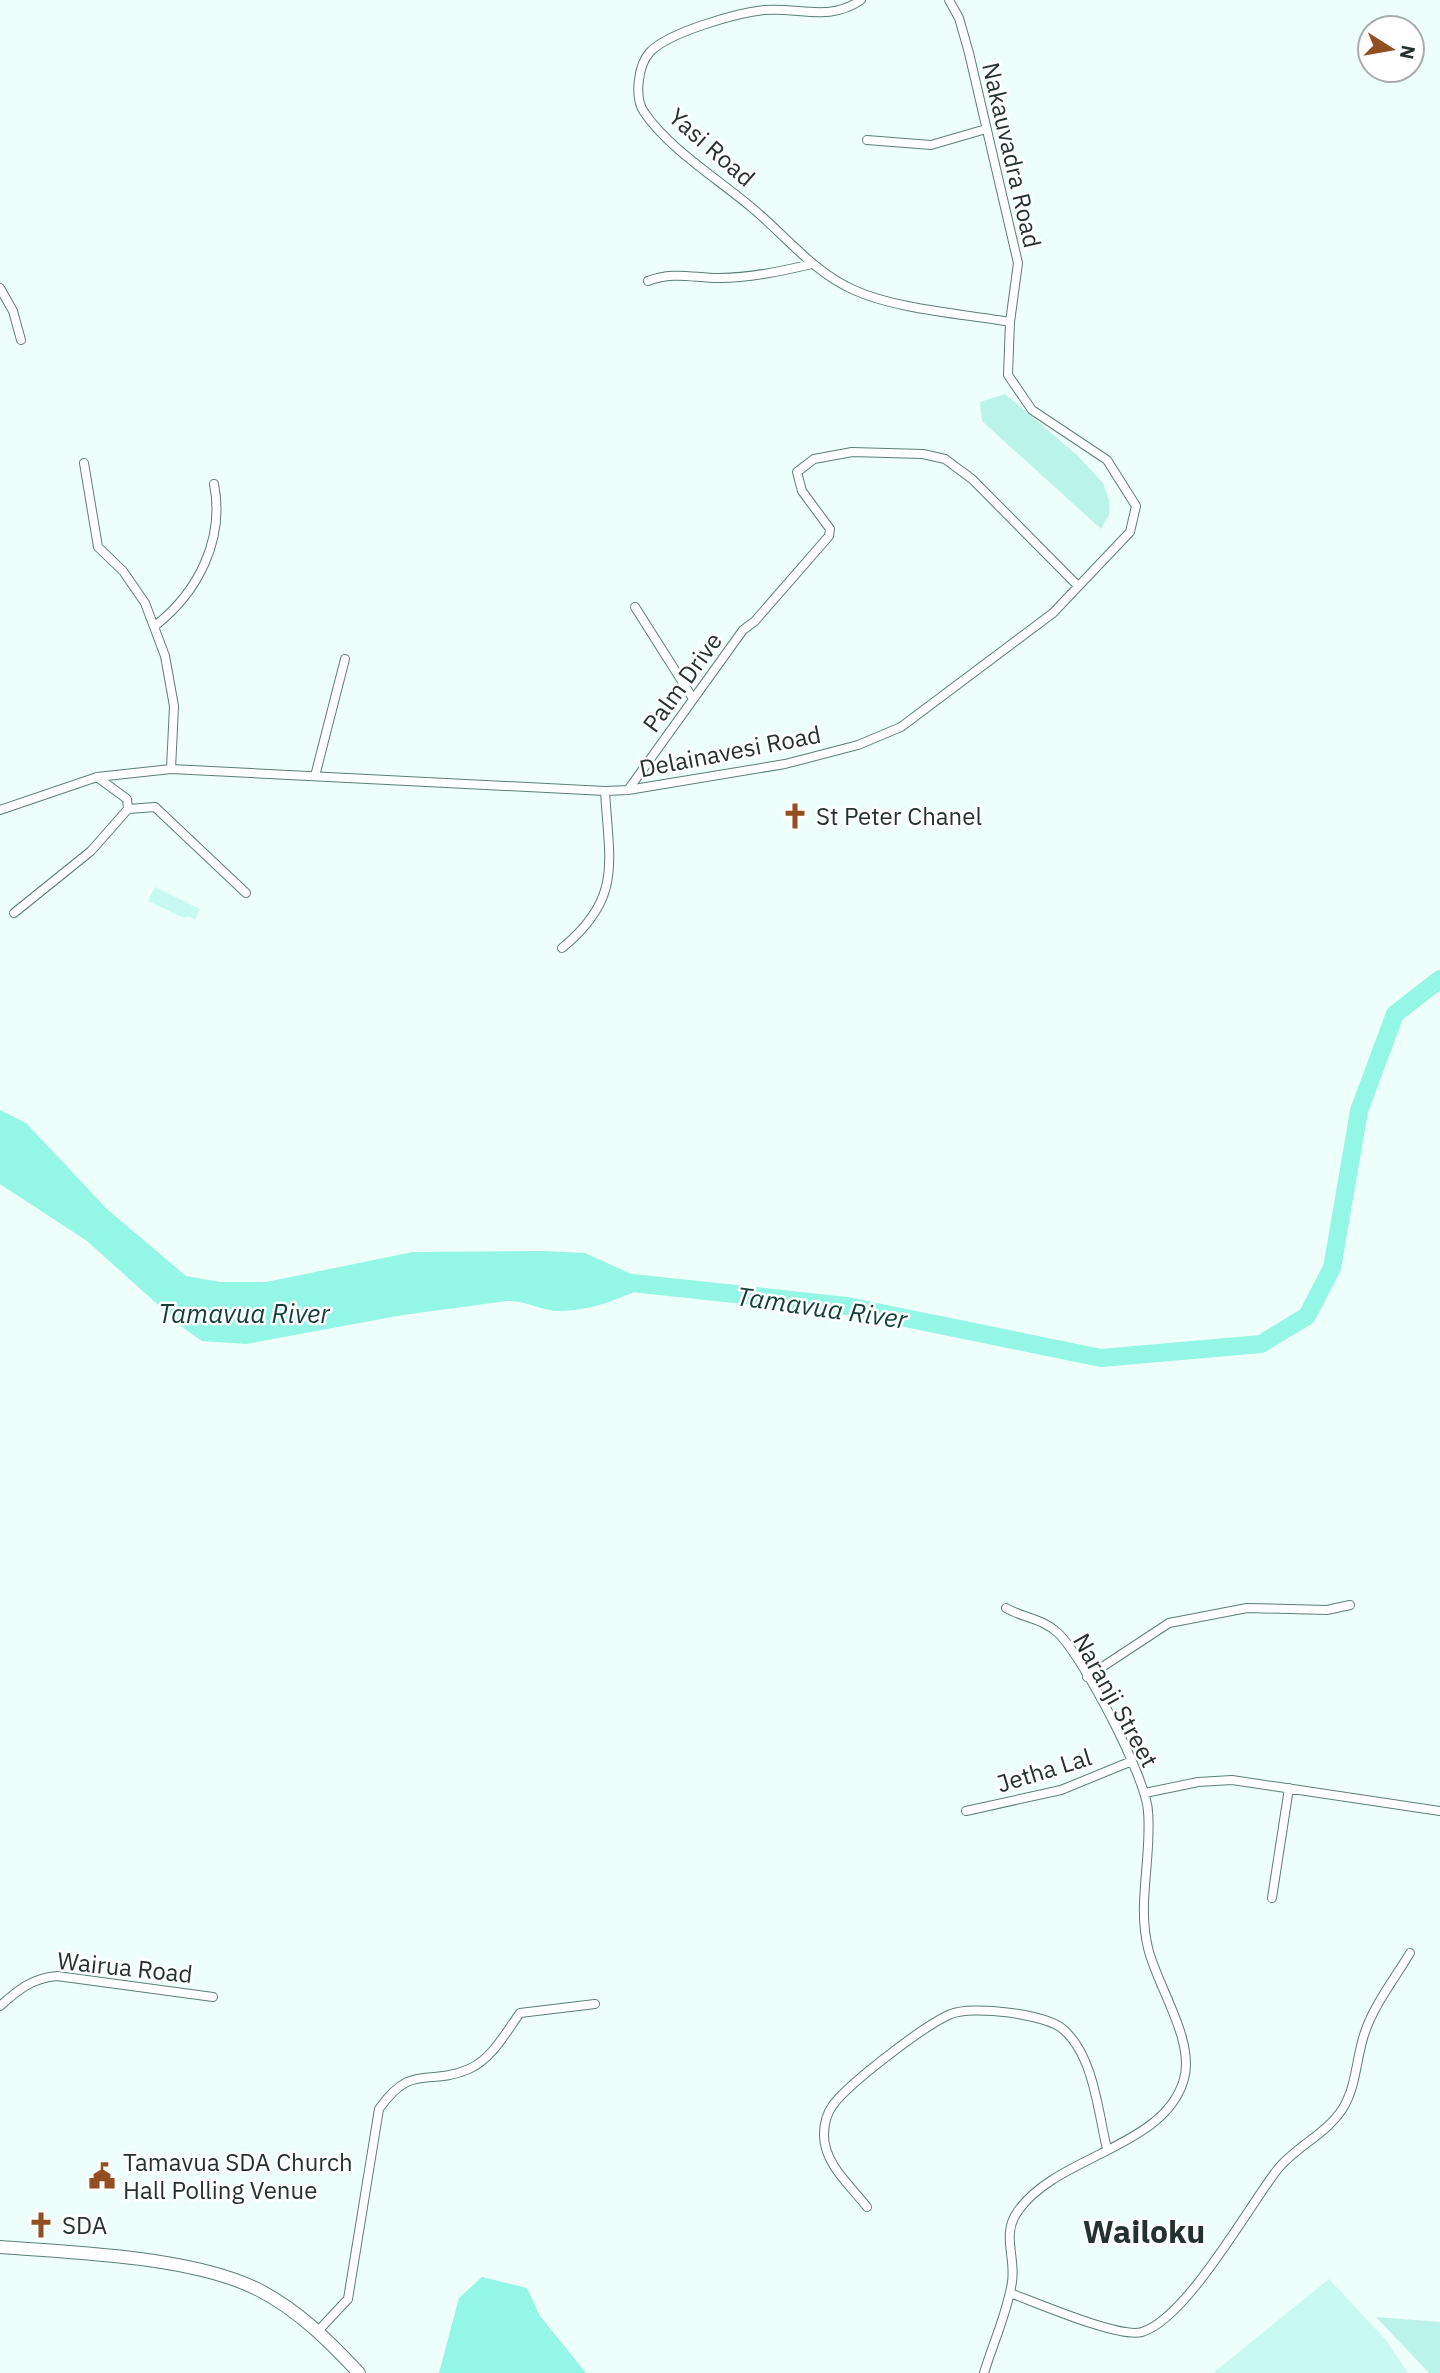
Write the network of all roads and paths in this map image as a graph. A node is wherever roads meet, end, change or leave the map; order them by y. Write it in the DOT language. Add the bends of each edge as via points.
graph roads {
  1 [pos="861,0"];
  2 [pos="949,0"];
  3 [pos="986,129"];
  4 [pos="867,140"];
  5 [pos="812,264"];
  6 [pos="648,281"];
  7 [pos="0,288"];
  8 [pos="1010,321"];
  9 [pos="22,340"];
  10 [pos="84,463"];
  11 [pos="214,484"];
  12 [pos="1078,586"];
  13 [pos="635,607"];
  14 [pos="156,625"];
  15 [pos="345,659"];
  16 [pos="692,697"];
  17 [pos="171,769"];
  18 [pos="315,776"];
  19 [pos="97,777"];
  20 [pos="628,790"];
  21 [pos="605,791"];
  22 [pos="128,809"];
  23 [pos="0,810"];
  24 [pos="246,892"];
  25 [pos="14,913"];
  26 [pos="562,948"];
  27 [pos="1350,1605"];
  28 [pos="1006,1608"];
  29 [pos="1087,1677"];
  30 [pos="1132,1761"];
  31 [pos="1289,1788"];
  32 [pos="1145,1793"];
  33 [pos="966,1811"];
  34 [pos="1440,1811"];
  35 [pos="1272,1898"];
  36 [pos="1410,1954"];
  37 [pos="213,1997"];
  38 [pos="595,2004"];
  39 [pos="0,2006"];
  40 [pos="1107,2149"];
  41 [pos="867,2207"];
  42 [pos="0,2247"];
  43 [pos="1010,2293"];
  44 [pos="318,2331"];
  45 [pos="359,2373"];
  46 [pos="984,2373"];
  1 -- 5 [label="street, Yasi Road" via="845,11 765,10 710,24 652,50 640,73 642,110 650,119"];
  2 -- 3 [label="street, Nakauvadra Road" via="959,18"];
  3 -- 4 [label="street" via="931,145"];
  3 -- 8 [label="street, Nakauvadra Road" via="1018,263"];
  5 -- 6 [label="street" via="758,274 719,278 677,274"];
  5 -- 8 [label="street, Yasi Road" via="855,291 887,301"];
  7 -- 9 [label="street"];
  8 -- 12 [label="street, Delainavesi Road" via="1008,375 1032,410 1107,460 1136,506 1130,532"];
  10 -- 14 [label="street" via="98,547 123,571"];
  11 -- 14 [label="street" via="216,513 202,570 183,602"];
  12 -- 16 [label="street, Palm Drive" via="972,479 946,459 852,452 814,459 797,472 802,491 830,529 829,536 743,630"];
  12 -- 20 [label="street, Delainavesi Road" via="1053,613 901,727 858,745 785,764"];
  13 -- 16 [label="street"];
  14 -- 17 [label="street" via="173,694"];
  15 -- 18 [label="street"];
  16 -- 20 [label="street, Palm Drive"];
  17 -- 18 [label="street, Delainavesi Road"];
  17 -- 19 [label="street, Delainavesi Road"];
  18 -- 21 [label="street, Delainavesi Road"];
  19 -- 22 [label="street" via="127,799"];
  19 -- 23 [label="street, Delainavesi Road"];
  20 -- 21 [label="street, Delainavesi Road"];
  21 -- 26 [label="street" via="609,882 603,902 583,930"];
  22 -- 24 [label="street" via="155,807"];
  22 -- 25 [label="street" via="92,851"];
  27 -- 29 [label="street" via="1327,1611 1247,1608 1169,1623"];
  28 -- 29 [label="street, Naranji Street" via="1034,1617 1057,1632"];
  29 -- 30 [label="street, Naranji Street"];
  30 -- 32 [label="street, Naranji Street"];
  30 -- 33 [label="street, Jetha Lal" via="1061,1790"];
  31 -- 32 [label="street" via="1212,1781"];
  31 -- 34 [label="street"];
  31 -- 35 [label="street"];
  32 -- 40 [label="street, Naranji Street" via="1147,1947 1174,2013 1185,2078 1171,2105 1144,2129"];
  36 -- 43 [label="street" via="1364,2033 1341,2111 1278,2168 1189,2293 1159,2323 1140,2333 1118,2331"];
  37 -- 39 [label="street, Wairua Road" via="57,1976 23,1986"];
  38 -- 44 [label="street" via="520,2012 495,2048 471,2068 400,2084 387,2098 379,2109 348,2299"];
  40 -- 41 [label="street" via="1086,2064 1065,2030 1037,2018 987,2010 958,2012 920,2034 832,2106 825,2126 826,2150"];
  40 -- 43 [label="street, Naranji Street" via="1051,2180 1017,2212 1008,2240 1013,2263"];
  42 -- 44 [label="main road" via="156,2262 221,2276 257,2289"];
  43 -- 46 [label="street, Naranji Street"];
  44 -- 45 [label="main road"];
}
